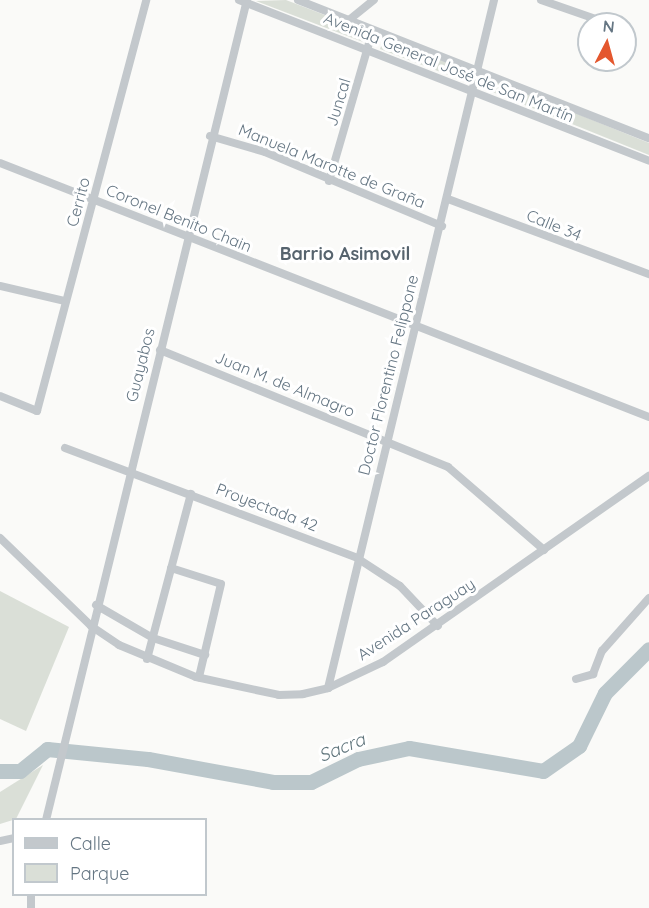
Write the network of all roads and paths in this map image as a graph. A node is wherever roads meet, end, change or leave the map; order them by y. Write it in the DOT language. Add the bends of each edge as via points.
graph roads {
  1 [pos="146,0"];
  2 [pos="298,0"];
  3 [pos="374,0"];
  4 [pos="495,0"];
  5 [pos="541,0"];
  6 [pos="244,1"];
  7 [pos="577,13"];
  8 [pos="349,20"];
  9 [pos="373,30"];
  10 [pos="368,52"];
  11 [pos="478,70"];
  12 [pos="471,94"];
  13 [pos="210,136"];
  14 [pos="649,138"];
  15 [pos="649,161"];
  16 [pos="0,163"];
  17 [pos="330,181"];
  18 [pos="448,199"];
  19 [pos="94,200"];
  20 [pos="442,226"];
  21 [pos="185,237"];
  22 [pos="649,274"];
  23 [pos="0,286"];
  24 [pos="65,301"];
  25 [pos="417,326"];
  26 [pos="160,350"];
  27 [pos="0,396"];
  28 [pos="649,417"];
  29 [pos="387,441"];
  30 [pos="65,448"];
  31 [pos="129,470"];
  32 [pos="649,476"];
  33 [pos="649,483"];
  34 [pos="638,488"];
  35 [pos="191,494"];
  36 [pos="0,538"];
  37 [pos="544,550"];
  38 [pos="357,558"];
  39 [pos="171,568"];
  40 [pos="649,598"];
  41 [pos="96,605"];
  42 [pos="91,626"];
  43 [pos="438,626"];
  44 [pos="153,638"];
  45 [pos="205,655"];
  46 [pos="147,659"];
  47 [pos="199,677"];
  48 [pos="576,679"];
  49 [pos="328,688"];
  50 [pos="47,815"];
  1 -- 19 [label="street, Cerrito"];
  2 -- 8 [label="street, Avenida General José de San Martín"];
  3 -- 8 [label="street"];
  4 -- 11 [label="street, Doctor Florentino Felippone"];
  5 -- 7 [label="street"];
  6 -- 10 [label="street, Avenida General José de San Martín"];
  6 -- 13 [label="street, Guayabos"];
  8 -- 9 [label="street, Avenida General José de San Martín"];
  9 -- 10 [label="street, Juncal"];
  9 -- 11 [label="street, Avenida General José de San Martín"];
  10 -- 12 [label="street, Avenida General José de San Martín"];
  10 -- 17 [label="street, Juncal"];
  11 -- 12 [label="street, Doctor Florentino Felippone"];
  11 -- 14 [label="street, Avenida General José de San Martín"];
  12 -- 15 [label="street, Avenida General José de San Martín"];
  12 -- 18 [label="street, Doctor Florentino Felippone"];
  13 -- 17 [label="street, Manuela Marotte de Graña"];
  13 -- 21 [label="street, Guayabos"];
  16 -- 19 [label="street, Coronel Benito Chain"];
  17 -- 20 [label="street, Manuela Marotte de Graña"];
  18 -- 20 [label="street, Doctor Florentino Felippone"];
  18 -- 22 [label="street, Calle 34"];
  19 -- 21 [label="street, Coronel Benito Chain"];
  19 -- 24 [label="street, Cerrito"];
  20 -- 25 [label="street, Doctor Florentino Felippone"];
  21 -- 25 [label="street, Coronel Benito Chain"];
  21 -- 26 [label="street, Guayabos"];
  23 -- 24 [label="street"];
  24 -- 27 [label="street, Cerrito" via="37,411"];
  25 -- 28 [label="street, Coronel Benito Chain"];
  25 -- 29 [label="street, Doctor Florentino Felippone"];
  26 -- 29 [label="street, Juan M. de Almagro"];
  26 -- 31 [label="street, Guayabos"];
  29 -- 37 [label="street, Juan M. de Almagro" via="466,480"];
  29 -- 38 [label="street, Doctor Florentino Felippone"];
  30 -- 31 [label="street, Proyectada 42"];
  31 -- 35 [label="street, Proyectada 42"];
  31 -- 41 [label="street, Guayabos"];
  32 -- 34 [label="street, Avenida Paraguay"];
  33 -- 34 [label="street"];
  34 -- 37 [label="street, Avenida Paraguay"];
  35 -- 38 [label="street, Proyectada 42"];
  35 -- 39 [label="street"];
  36 -- 42 [label="street, Avenida Paraguay"];
  37 -- 43 [label="street, Avenida Paraguay"];
  38 -- 43 [label="street, Proyectada 42" via="400,586"];
  38 -- 49 [label="street, Doctor Florentino Felippone"];
  39 -- 44 [label="street"];
  39 -- 45 [label="street" via="221,584"];
  40 -- 48 [label="street" via="602,651 593,674"];
  41 -- 42 [label="street, Guayabos"];
  41 -- 44 [label="street"];
  42 -- 46 [label="street, Avenida Paraguay"];
  42 -- 50 [label="street, Guayabos"];
  43 -- 49 [label="street, Avenida Paraguay" via="383,662"];
  44 -- 45 [label="street"];
  44 -- 46 [label="street"];
  45 -- 47 [label="street"];
  46 -- 47 [label="street, Avenida Paraguay"];
  47 -- 49 [label="street, Avenida Paraguay" via="279,695"];
}
